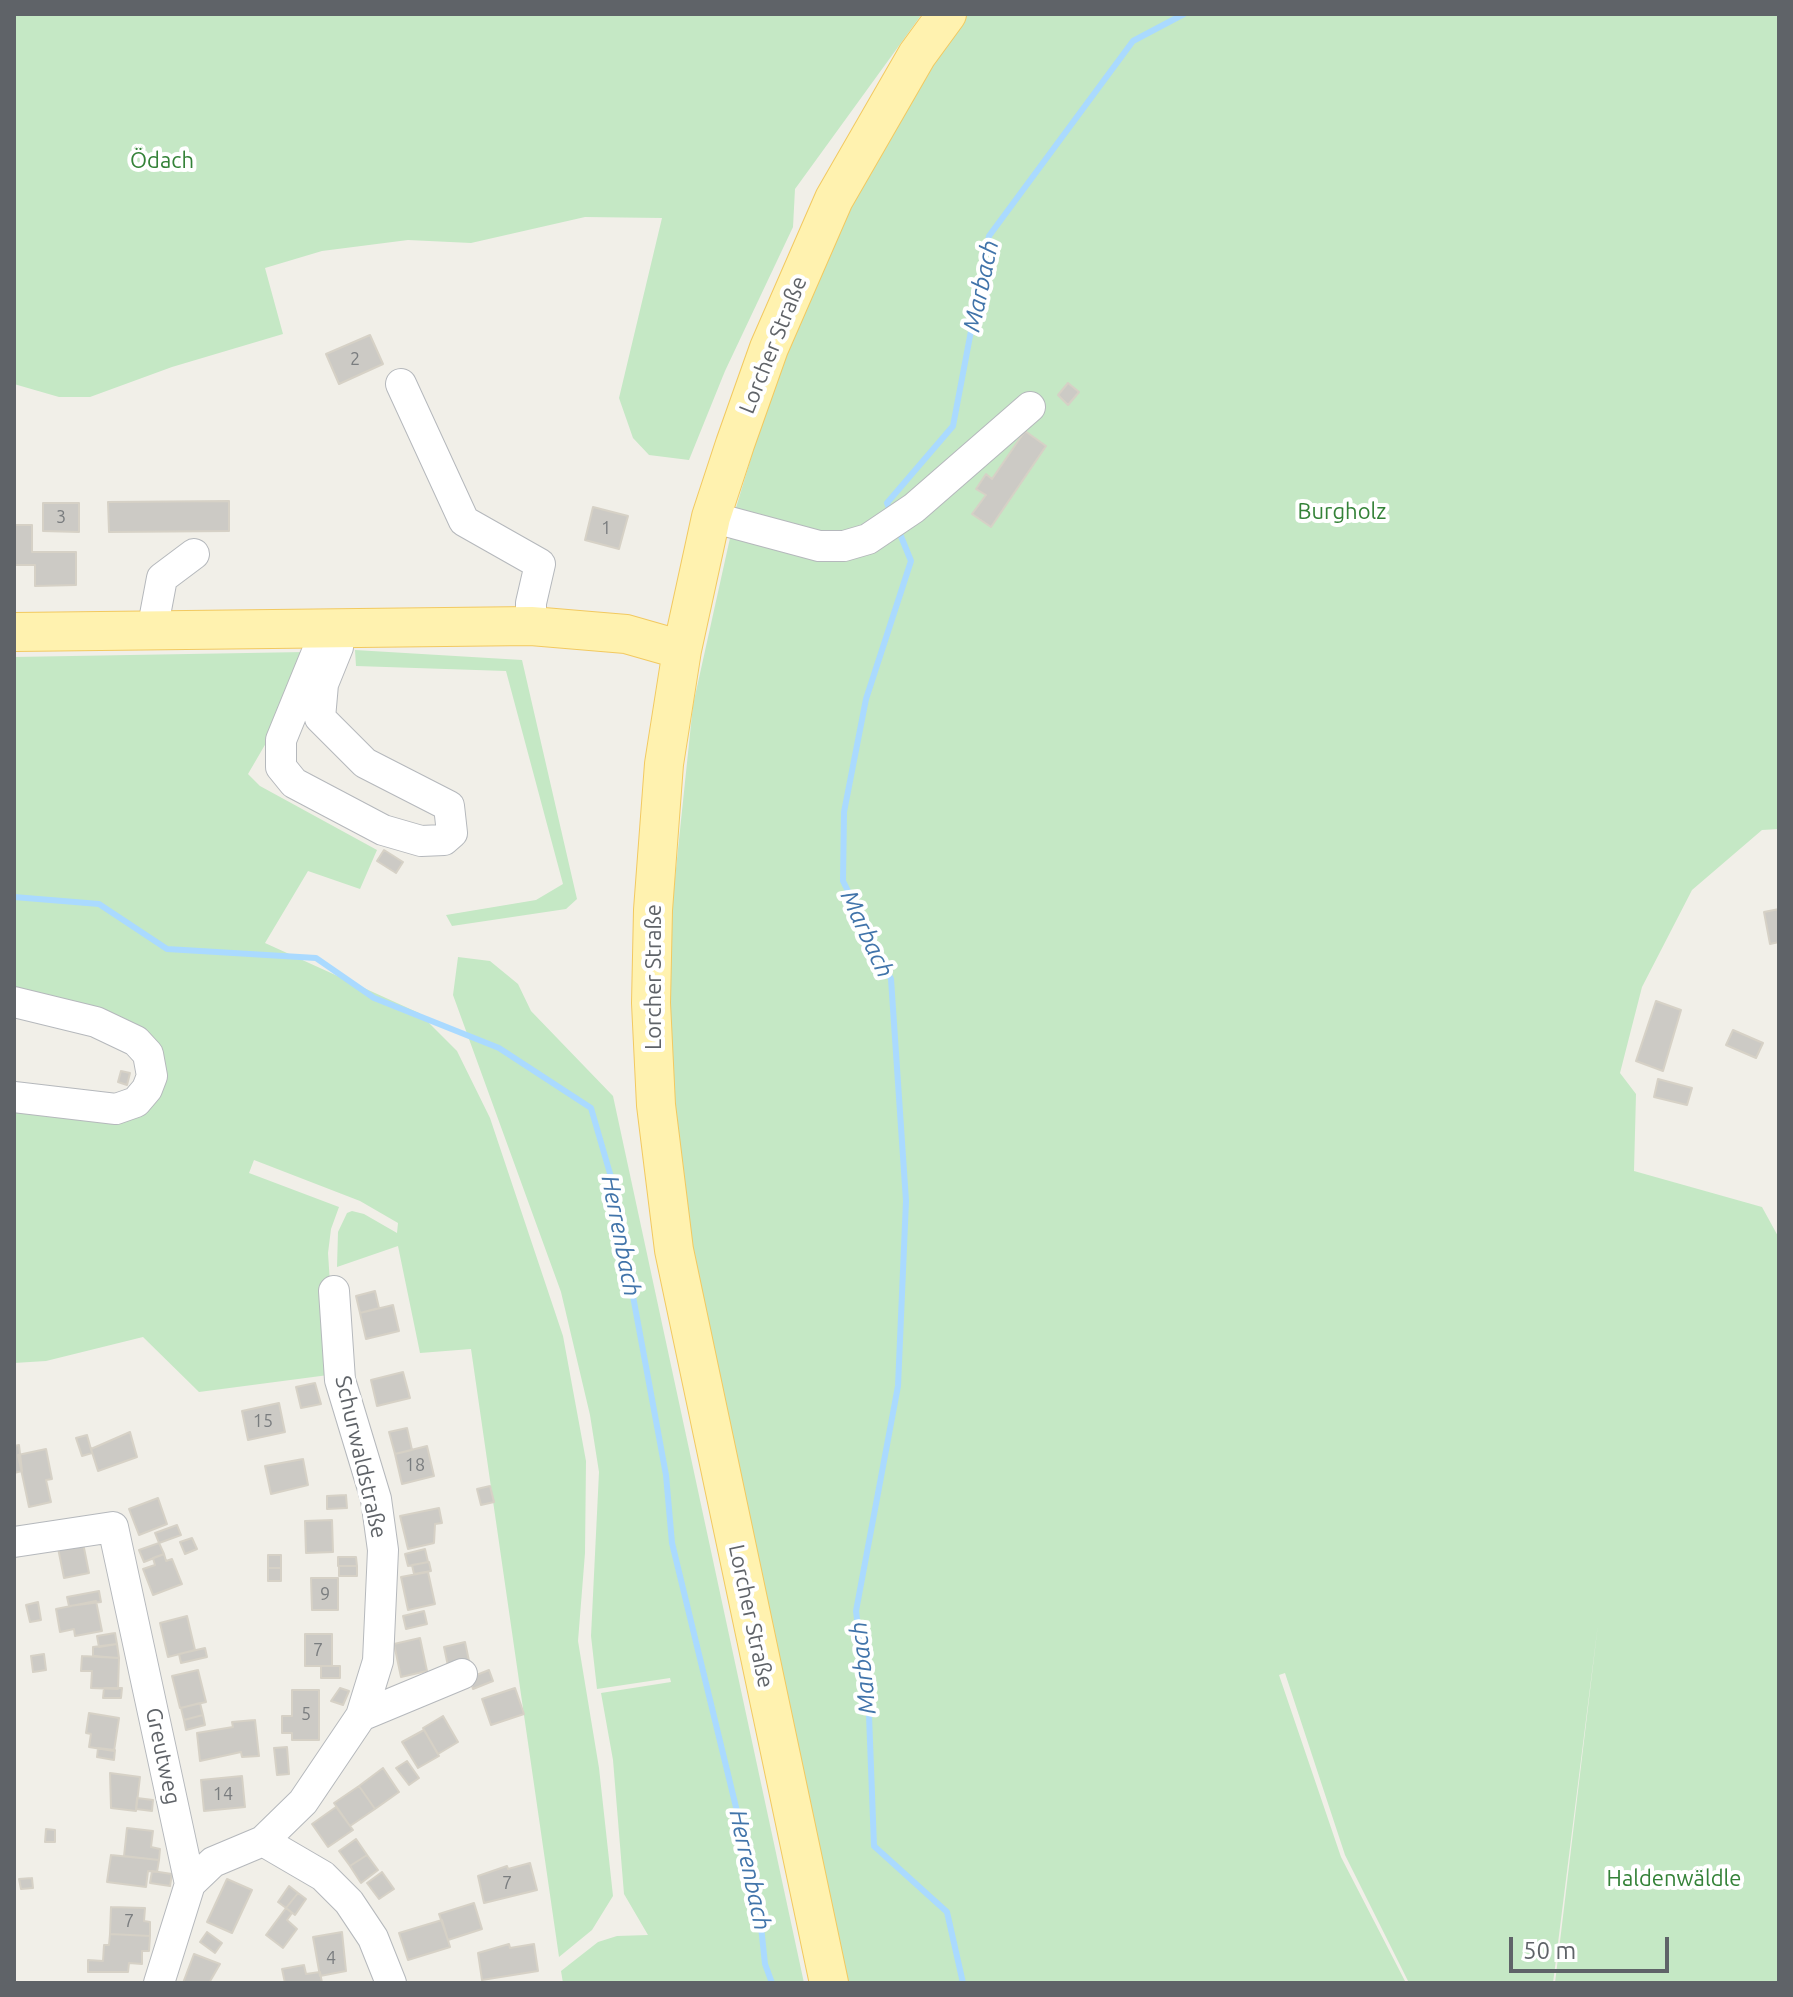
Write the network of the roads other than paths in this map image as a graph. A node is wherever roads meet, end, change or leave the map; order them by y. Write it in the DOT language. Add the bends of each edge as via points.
graph roads {
  1 [pos="947,14"];
  2 [pos="401,384"];
  3 [pos="1030,407"];
  4 [pos="711,517"];
  5 [pos="194,554"];
  6 [pos="531,626"];
  7 [pos="330,629"];
  8 [pos="152,631"];
  9 [pos="14,632"];
  10 [pos="682,650"];
  11 [pos="14,1002"];
  12 [pos="14,1097"];
  13 [pos="334,1291"];
  14 [pos="14,1542"];
  15 [pos="462,1674"];
  16 [pos="361,1716"];
  17 [pos="263,1841"];
  18 [pos="190,1884"];
  19 [pos="159,1983"];
  20 [pos="391,1983"];
  21 [pos="829,1983"];
  1 -- 4 [label="main road, Lorcher Straße" via="917,55 834,199 769,348"];
  2 -- 6 [label="street" via="464,521 540,564"];
  3 -- 4 [label="street" via="914,508 868,539 819,546"];
  4 -- 10 [label="main road, Lorcher Straße"];
  5 -- 8 [label="street" via="162,578"];
  6 -- 7 [label="main road"];
  6 -- 10 [label="main road" via="626,634"];
  7 -- 7 [label="street" via="281,740 281,767 294,783 383,830 421,841 444,840 452,833 449,806 365,763 320,718 323,684 338,647"];
  7 -- 8 [label="main road"];
  8 -- 9 [label="main road"];
  10 -- 21 [label="main road, Lorcher Straße" via="664,764 654,898 651,1003 656,1105 674,1250"];
  11 -- 12 [label="street" via="96,1022 136,1041 148,1054 152,1076 136,1102 116,1109"];
  13 -- 16 [label="street, Schurwaldstraße" via="340,1380 376,1499 383,1550 378,1661"];
  14 -- 18 [label="street, Greutweg" via="113,1527"];
  15 -- 16 [label="street"];
  16 -- 17 [label="street, Schurwaldstraße" via="303,1802"];
  17 -- 18 [label="street, Schurwaldstraße" via="213,1862"];
  17 -- 20 [label="street" via="323,1876 349,1902 373,1938"];
  18 -- 19 [label="street, Greutweg"];
}
